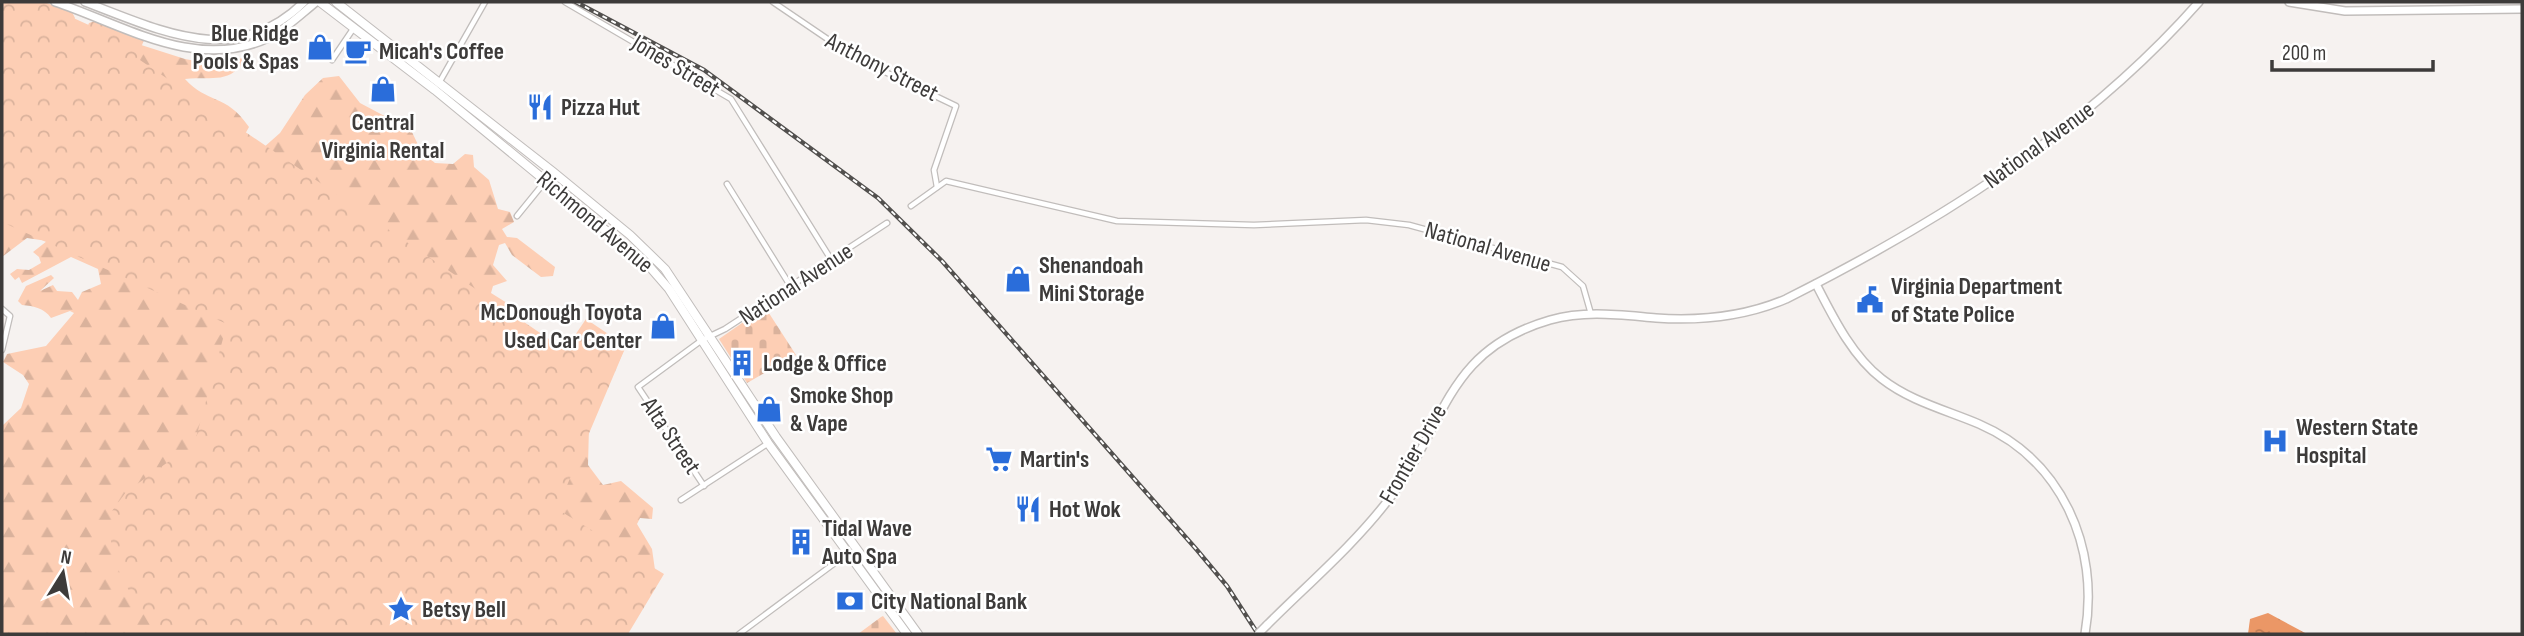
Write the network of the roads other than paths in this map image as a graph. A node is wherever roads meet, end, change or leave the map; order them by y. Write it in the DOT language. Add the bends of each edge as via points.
graph roads {
  1 [pos="55,2"];
  2 [pos="85,2"];
  3 [pos="303,2"];
  4 [pos="318,2"];
  5 [pos="336,2"];
  6 [pos="485,2"];
  7 [pos="565,2"];
  8 [pos="773,2"];
  9 [pos="2199,2"];
  10 [pos="2289,2"];
  11 [pos="2522,9"];
  12 [pos="356,24"];
  13 [pos="332,60"];
  14 [pos="440,82"];
  15 [pos="435,90"];
  16 [pos="552,172"];
  17 [pos="546,180"];
  18 [pos="727,184"];
  19 [pos="937,187"];
  20 [pos="911,206"];
  21 [pos="517,216"];
  22 [pos="887,223"];
  23 [pos="832,261"];
  24 [pos="1816,284"];
  25 [pos="791,287"];
  26 [pos="2,309"];
  27 [pos="1591,314"];
  28 [pos="712,337"];
  29 [pos="702,340"];
  30 [pos="2,350"];
  31 [pos="638,387"];
  32 [pos="772,440"];
  33 [pos="704,486"];
  34 [pos="681,500"];
  35 [pos="858,551"];
  36 [pos="848,554"];
  37 [pos="739,634"];
  38 [pos="907,634"];
  39 [pos="918,634"];
  40 [pos="1258,634"];
  41 [pos="2085,634"];
  1 -- 4 [label="street" via="159,41 205,50 269,38"];
  2 -- 3 [label="street" via="163,32 209,40 264,29"];
  4 -- 12 [label="main road, Richmond Avenue"];
  5 -- 12 [label="main road, Richmond Avenue"];
  6 -- 14 [label="street"];
  7 -- 23 [label="street, Jones Street" via="728,97"];
  8 -- 19 [label="street, Anthony Street" via="854,57 956,106 934,170"];
  9 -- 24 [label="street, National Avenue" via="2117,87 2026,159"];
  10 -- 11 [label="street" via="2345,10"];
  12 -- 13 [label="street"];
  12 -- 14 [label="main road, Richmond Avenue"];
  12 -- 15 [label="main road, Richmond Avenue"];
  14 -- 15 [label="street"];
  14 -- 16 [label="main road, Richmond Avenue"];
  15 -- 17 [label="main road, Richmond Avenue"];
  16 -- 17 [label="street"];
  16 -- 28 [label="main road, Richmond Avenue" via="652,254"];
  17 -- 21 [label="street"];
  17 -- 29 [label="main road, Richmond Avenue" via="649,265"];
  18 -- 25 [label="street"];
  19 -- 20 [label="street"];
  19 -- 27 [label="street, National Avenue" via="946,181 1117,221 1254,226 1358,220 1402,223 1562,267 1583,285"];
  22 -- 23 [label="street, National Avenue"];
  23 -- 25 [label="street, National Avenue"];
  24 -- 27 [label="street, National Avenue" via="1772,305 1723,317"];
  24 -- 41 [label="street" via="1858,355 1882,379 1910,396 1989,429 2028,455 2049,477 2079,530 2088,570"];
  25 -- 28 [label="street, National Avenue"];
  26 -- 30 [label="street" via="10,316"];
  27 -- 40 [label="street, Frontier Drive, bridge" via="1527,328 1472,365 1448,395 1387,503"];
  28 -- 29 [label="street, National Avenue"];
  28 -- 32 [label="main road, Richmond Avenue"];
  29 -- 31 [label="street, National Avenue"];
  29 -- 32 [label="main road, Richmond Avenue"];
  31 -- 33 [label="street, Alta Street"];
  32 -- 33 [label="street"];
  32 -- 35 [label="main road, Richmond Avenue"];
  32 -- 36 [label="main road, Richmond Avenue"];
  33 -- 34 [label="street"];
  35 -- 36 [label="street"];
  35 -- 39 [label="main road, Richmond Avenue"];
  36 -- 37 [label="street"];
  36 -- 38 [label="main road, Richmond Avenue"];
}
